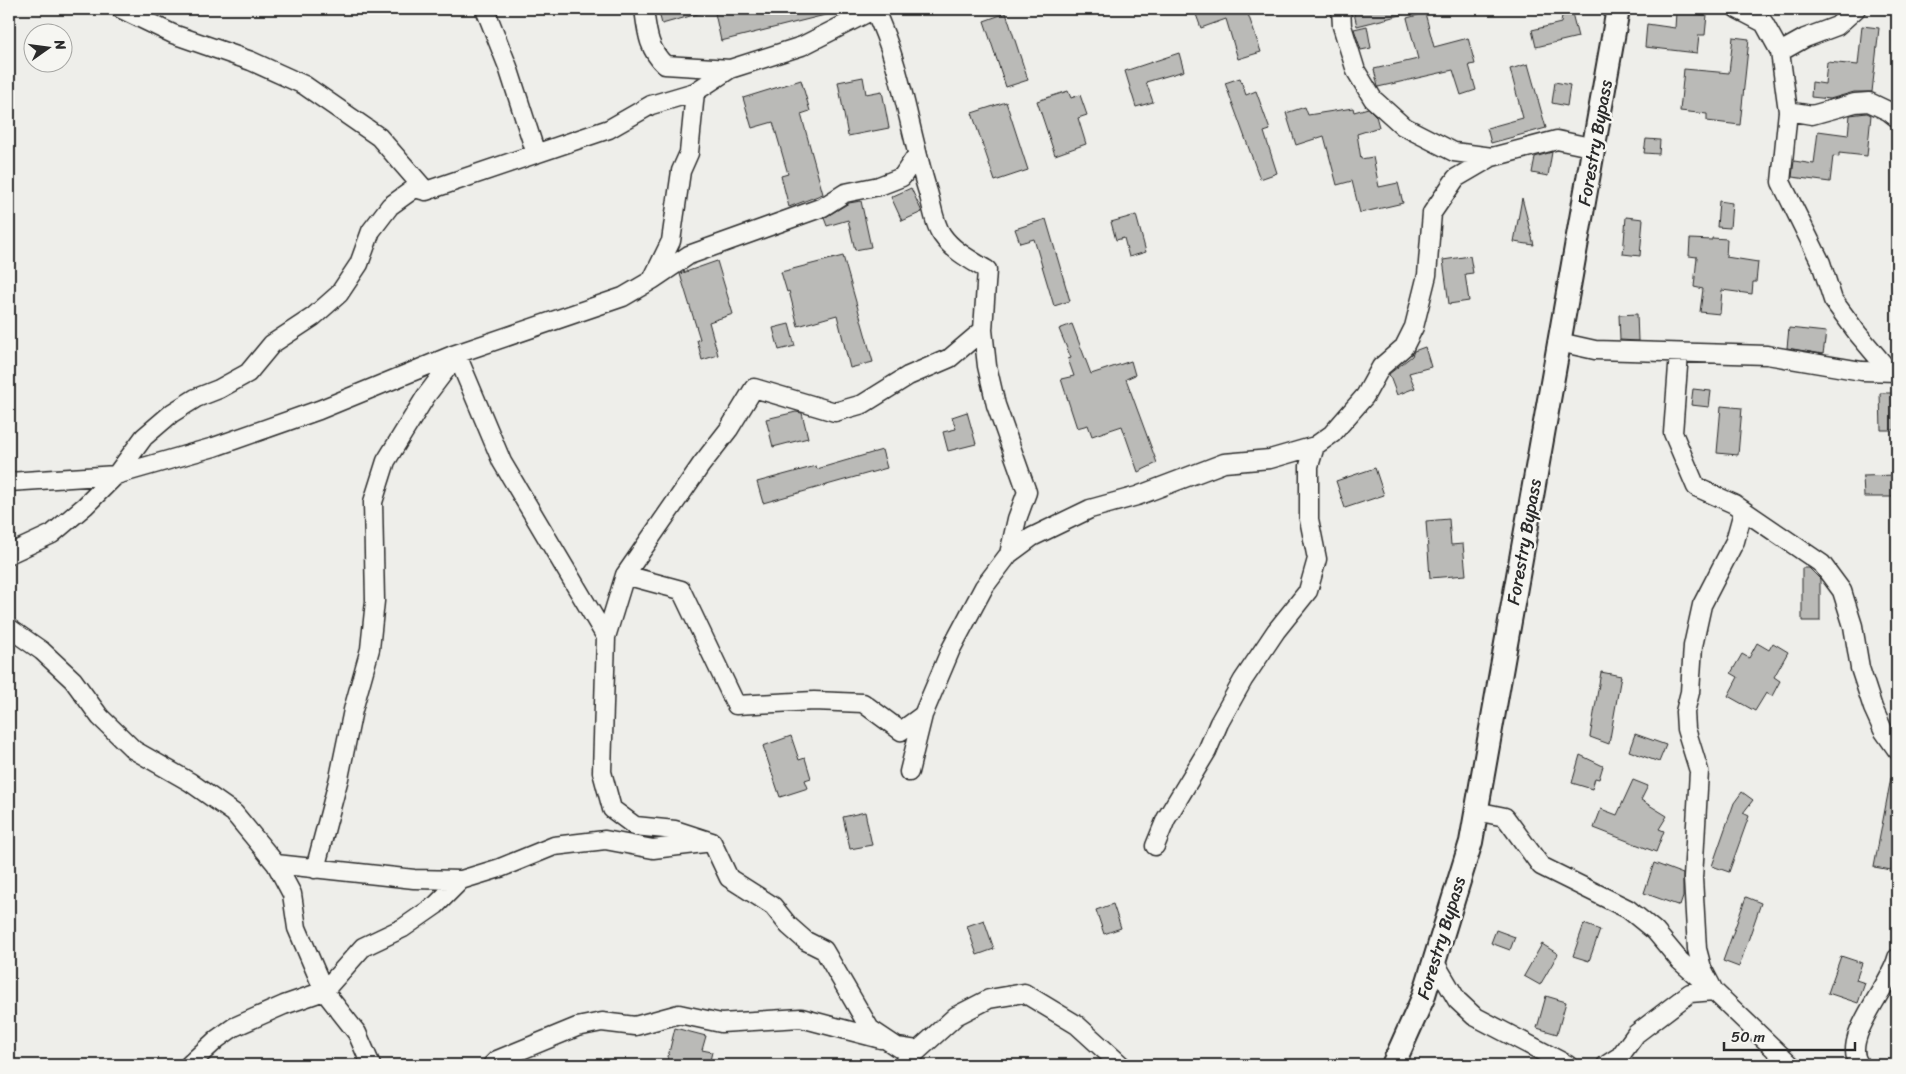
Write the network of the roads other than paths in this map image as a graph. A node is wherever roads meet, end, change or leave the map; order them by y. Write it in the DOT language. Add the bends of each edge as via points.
graph roads {
  1 [pos="121,9"];
  2 [pos="485,9"];
  3 [pos="644,9"];
  4 [pos="874,9"];
  5 [pos="1341,9"];
  6 [pos="1618,9"];
  7 [pos="1737,9"];
  8 [pos="1856,9"];
  9 [pos="1780,52"];
  10 [pos="730,69"];
  11 [pos="696,92"];
  12 [pos="1788,111"];
  13 [pos="1897,118"];
  14 [pos="1595,148"];
  15 [pos="536,154"];
  16 [pos="916,156"];
  17 [pos="1492,157"];
  18 [pos="426,191"];
  19 [pos="652,280"];
  20 [pos="983,330"];
  21 [pos="1559,342"];
  22 [pos="1679,353"];
  23 [pos="455,355"];
  24 [pos="1894,372"];
  25 [pos="1315,446"];
  26 [pos="116,475"];
  27 [pos="9,482"];
  28 [pos="1743,512"];
  29 [pos="9,554"];
  30 [pos="1009,554"];
  31 [pos="625,575"];
  32 [pos="9,628"];
  33 [pos="606,638"];
  34 [pos="923,715"];
  35 [pos="1897,750"];
  36 [pos="909,772"];
  37 [pos="1476,811"];
  38 [pos="712,842"];
  39 [pos="1155,846"];
  40 [pos="276,864"];
  41 [pos="315,869"];
  42 [pos="461,880"];
  43 [pos="1897,958"];
  44 [pos="1434,961"];
  45 [pos="324,991"];
  46 [pos="1714,991"];
  47 [pos="884,1040"];
  48 [pos="917,1050"];
  49 [pos="189,1065"];
  50 [pos="371,1065"];
  51 [pos="492,1065"];
  52 [pos="902,1065"];
  53 [pos="1121,1065"];
  54 [pos="1393,1065"];
  55 [pos="1568,1065"];
  56 [pos="1606,1065"];
  57 [pos="1791,1065"];
  58 [pos="1860,1065"];
  1 -- 18 [label="street" via="173,34 250,61 304,86 379,137"];
  2 -- 15 [label="street"];
  3 -- 10 [label="street" via="648,39 655,55 665,65"];
  4 -- 10 [label="street" via="802,46"];
  4 -- 16 [label="street" via="895,70"];
  5 -- 17 [label="street" via="1342,26 1356,71 1373,99 1404,126 1454,152"];
  6 -- 14 [label="street, Forestry Bypass"];
  7 -- 9 [label="street" via="1764,23"];
  8 -- 9 [label="street" via="1837,26"];
  9 -- 12 [label="street"];
  10 -- 11 [label="street"];
  11 -- 15 [label="street" via="651,105 609,129"];
  11 -- 19 [label="street" via="689,153 681,171 671,241"];
  12 -- 13 [label="street" via="1812,115 1869,102"];
  12 -- 24 [label="street" via="1782,182 1821,263 1833,300"];
  14 -- 17 [label="street" via="1557,140"];
  14 -- 21 [label="street, Forestry Bypass"];
  15 -- 18 [label="street"];
  16 -- 19 [label="street" via="902,177 845,194 823,207 690,255"];
  16 -- 20 [label="street" via="941,234 956,251 987,270"];
  17 -- 25 [label="street" via="1456,178 1432,213 1423,297 1404,347 1381,367 1365,396 1332,434"];
  18 -- 26 [label="street" via="415,188 390,206 371,231 359,264 339,294 313,317 272,344 248,373 172,412 144,437"];
  19 -- 23 [label="street" via="623,296"];
  20 -- 30 [label="street" via="996,405 1027,492"];
  20 -- 31 [label="street" via="950,358 908,376 862,404 835,412 754,388 729,429"];
  21 -- 22 [label="street" via="1595,350"];
  21 -- 37 [label="street, Forestry Bypass"];
  22 -- 24 [label="street" via="1767,355 1862,371"];
  22 -- 28 [label="street" via="1673,433 1696,487 1734,504"];
  23 -- 26 [label="street" via="319,410 214,447"];
  23 -- 33 [label="street" via="502,462"];
  23 -- 41 [label="street" via="386,461 372,502 375,601 370,648"];
  25 -- 30 [label="street" via="1270,459 1224,463 1137,496 1090,508 1032,537"];
  25 -- 39 [label="street" via="1309,466 1309,519 1317,559 1308,591 1243,680 1207,751 1166,819"];
  26 -- 27 [label="street"];
  26 -- 29 [label="street" via="52,534"];
  28 -- 35 [label="street" via="1822,564 1842,591 1873,708"];
  28 -- 46 [label="street" via="1736,541 1702,605 1685,712 1686,729 1699,772 1693,878 1697,949"];
  30 -- 34 [label="street" via="984,586 950,650"];
  31 -- 33 [label="street"];
  31 -- 34 [label="street" via="681,590 736,705 814,701 863,703 901,731"];
  32 -- 40 [label="street" via="42,651 73,680 100,717 134,750 190,782 234,813"];
  33 -- 38 [label="street" via="602,772 612,809 635,826 675,830"];
  34 -- 36 [label="street"];
  37 -- 44 [label="street, Forestry Bypass" via="1471,842"];
  37 -- 46 [label="street" via="1505,817 1541,866 1628,909 1655,931 1680,961"];
  38 -- 42 [label="street" via="653,849 605,840 554,846"];
  38 -- 47 [label="street" via="729,878 773,906 788,926 824,950 870,1029"];
  40 -- 41 [label="street"];
  40 -- 45 [label="street" via="292,894 297,928"];
  41 -- 42 [label="street" via="414,879"];
  42 -- 45 [label="street" via="436,905 403,928 363,947"];
  43 -- 58 [label="street" via="1894,972 1854,1043 1854,1058"];
  44 -- 54 [label="street, Forestry Bypass" via="1423,998"];
  44 -- 55 [label="street" via="1457,1000 1474,1016"];
  45 -- 49 [label="street" via="234,1027 216,1038"];
  45 -- 50 [label="street" via="357,1033"];
  46 -- 56 [label="street" via="1690,993 1636,1034 1620,1056"];
  46 -- 57 [label="street"];
  47 -- 48 [label="street" via="897,1047"];
  47 -- 51 [label="street" via="801,1018 721,1023 679,1014 635,1026 602,1022 577,1027 497,1060"];
  48 -- 52 [label="street"];
  48 -- 53 [label="street" via="956,1016 989,999 1024,993 1077,1025"];
}
